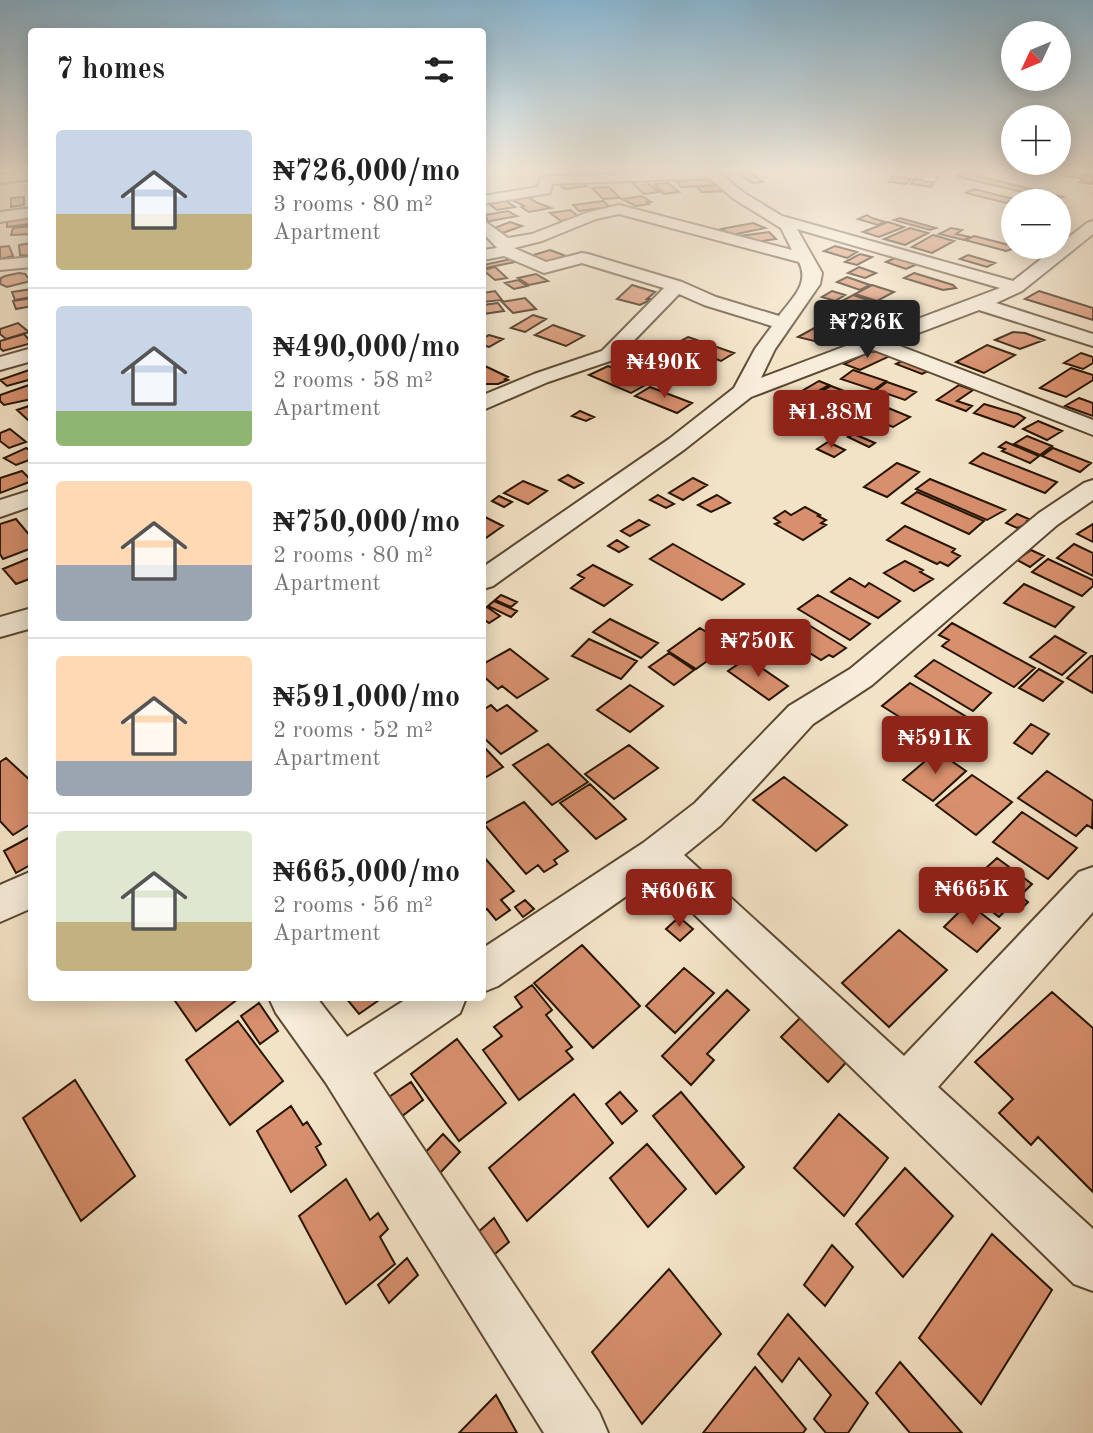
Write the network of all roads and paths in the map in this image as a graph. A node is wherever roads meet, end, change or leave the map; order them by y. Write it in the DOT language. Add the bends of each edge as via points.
graph roads {
  1 [pos="496,238"];
  2 [pos="536,238"];
  3 [pos="727,238"];
  4 [pos="794,238"];
  5 [pos="845,238"];
  6 [pos="1084,238"];
  7 [pos="506,248"];
  8 [pos="486,254"];
  9 [pos="806,259"];
  10 [pos="28,262"];
  11 [pos="0,265"];
  12 [pos="676,286"];
  13 [pos="1016,287"];
  14 [pos="979,304"];
  15 [pos="782,323"];
  16 [pos="1093,340"];
  17 [pos="876,343"];
  18 [pos="28,355"];
  19 [pos="0,364"];
  20 [pos="743,392"];
  21 [pos="486,402"];
  22 [pos="1093,428"];
  23 [pos="1093,488"];
  24 [pos="28,498"];
  25 [pos="0,509"];
  26 [pos="486,578"];
  27 [pos="28,619"];
  28 [pos="0,627"];
  29 [pos="657,854"];
  30 [pos="1093,884"];
  31 [pos="28,890"];
  32 [pos="0,904"];
  33 [pos="486,969"];
  34 [pos="293,1001"];
  35 [pos="441,1001"];
  36 [pos="342,1067"];
  37 [pos="906,1087"];
  38 [pos="1093,1265"];
  39 [pos="578,1433"];
  1 -- 7 [label="street"];
  2 -- 7 [label="street"];
  3 -- 9 [label="street"];
  4 -- 9 [label="street"];
  5 -- 13 [label="street"];
  6 -- 13 [label="street" via="1074,252"];
  7 -- 8 [label="street"];
  7 -- 12 [label="street" via="544,268 582,258"];
  9 -- 15 [label="street" via="813,273 811,284"];
  10 -- 11 [label="street"];
  12 -- 15 [label="street"];
  12 -- 21 [label="street" via="609,355"];
  13 -- 14 [label="street"];
  14 -- 16 [label="street"];
  14 -- 17 [label="street"];
  15 -- 20 [label="street"];
  17 -- 20 [label="street"];
  17 -- 22 [label="street"];
  18 -- 19 [label="street"];
  20 -- 26 [label="street"];
  23 -- 29 [label="street" via="1048,519 861,677 801,715 708,814"];
  24 -- 25 [label="street"];
  27 -- 28 [label="street"];
  29 -- 33 [label="street"];
  29 -- 37 [label="street"];
  30 -- 37 [label="street"];
  31 -- 32 [label="street"];
  34 -- 36 [label="street"];
  35 -- 36 [label="street"];
  36 -- 39 [label="street"];
  37 -- 38 [label="street"];
}
